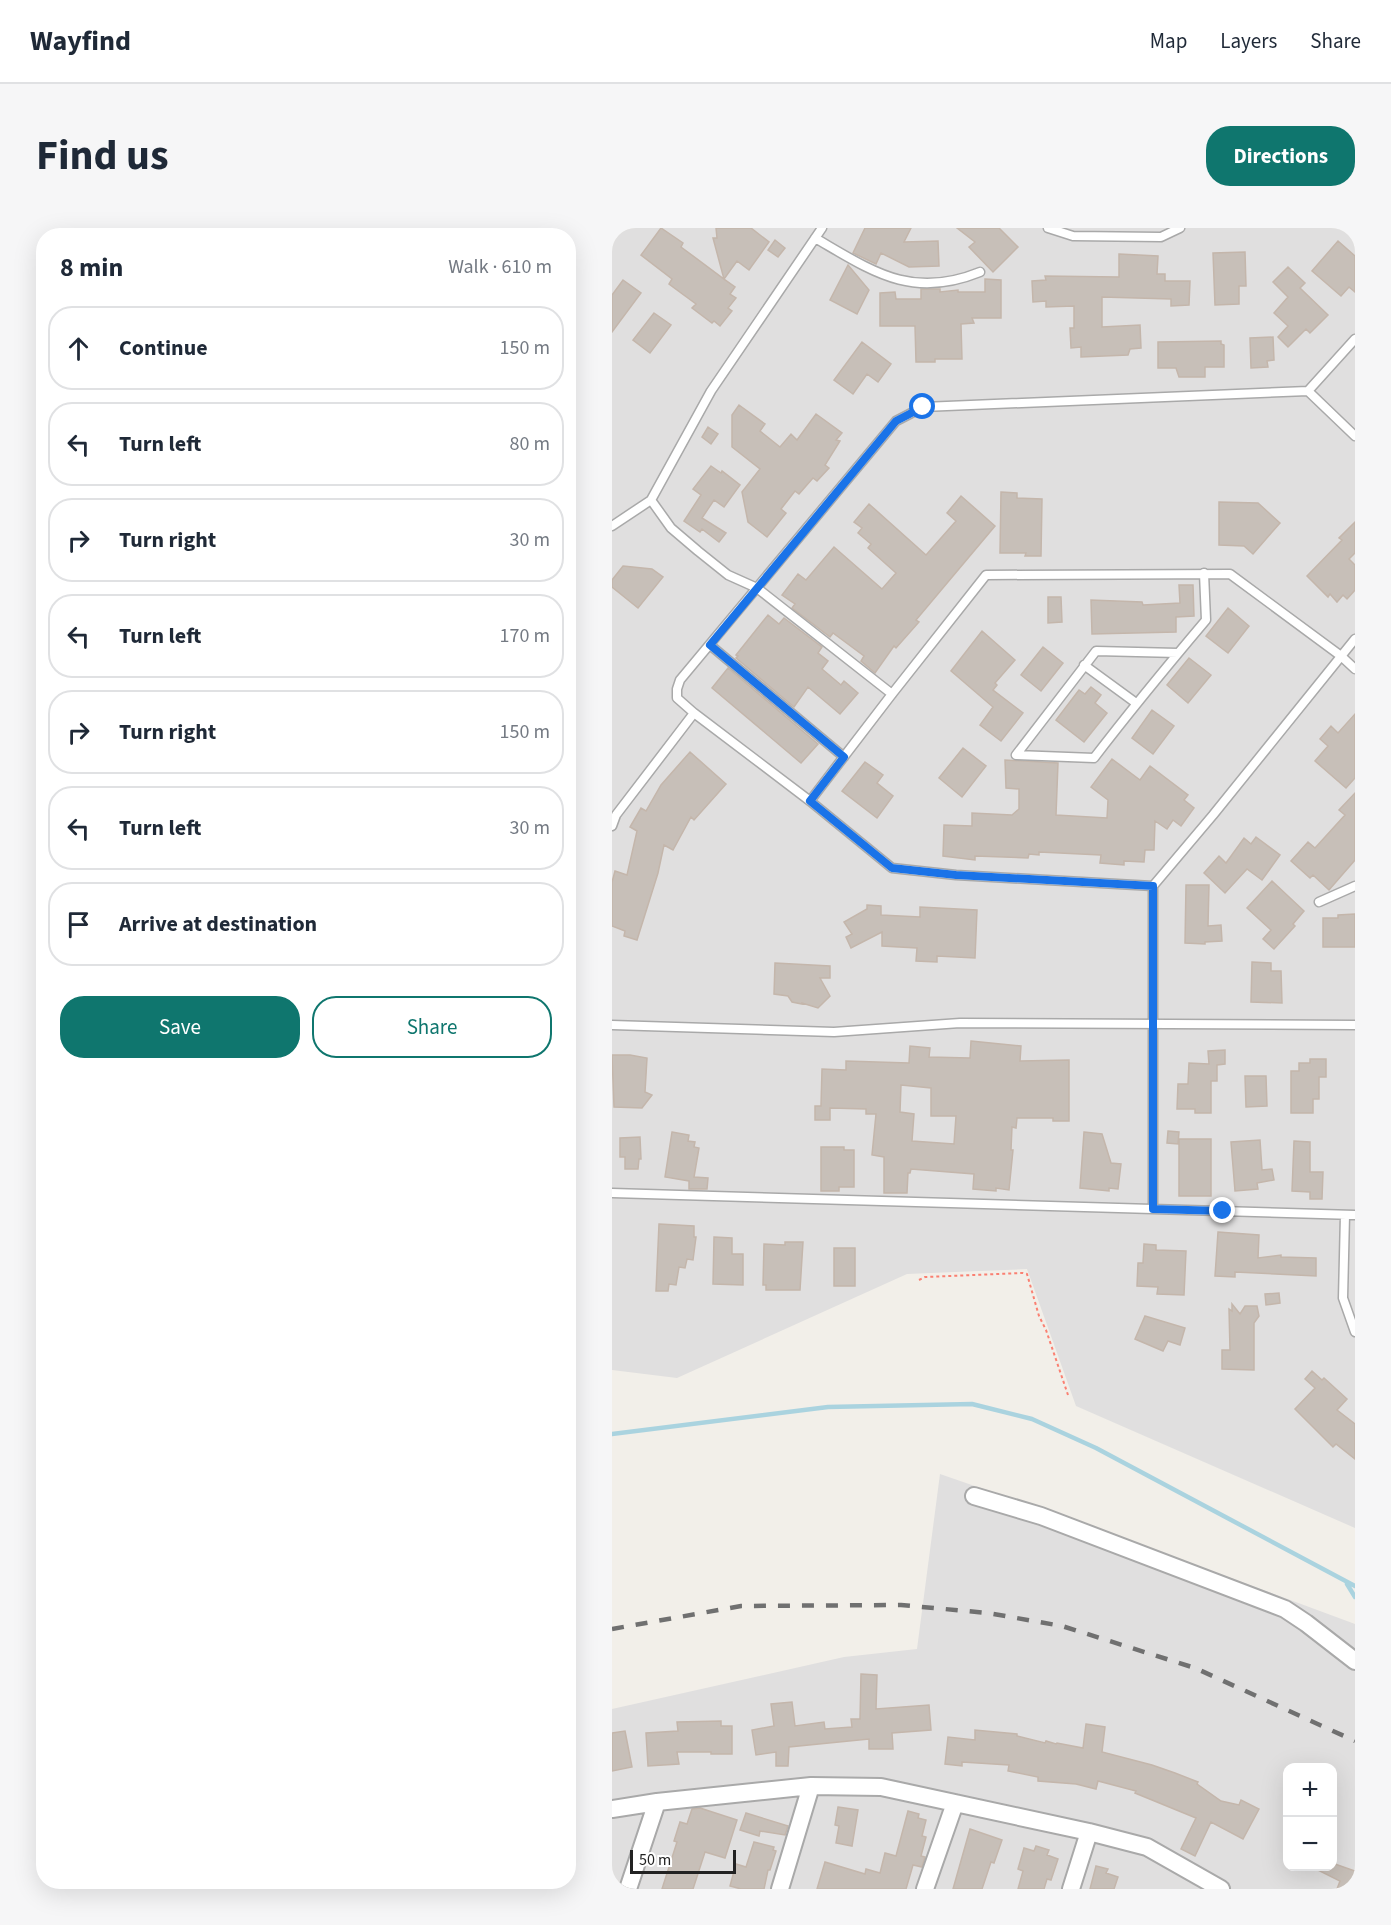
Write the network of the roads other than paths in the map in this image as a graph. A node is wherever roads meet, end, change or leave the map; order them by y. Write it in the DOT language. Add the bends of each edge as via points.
graph roads {
  1 [pos="822,228"];
  2 [pos="1048,228"];
  3 [pos="1180,228"];
  4 [pos="1159,232"];
  5 [pos="815,238"];
  6 [pos="980,272"];
  7 [pos="1355,339"];
  8 [pos="1308,391"];
  9 [pos="1355,436"];
  10 [pos="651,500"];
  11 [pos="612,526"];
  12 [pos="1204,573"];
  13 [pos="757,588"];
  14 [pos="1355,639"];
  15 [pos="710,645"];
  16 [pos="1178,653"];
  17 [pos="1341,656"];
  18 [pos="1084,665"];
  19 [pos="1355,669"];
  20 [pos="892,694"];
  21 [pos="1136,703"];
  22 [pos="694,712"];
  23 [pos="844,757"];
  24 [pos="810,801"];
  25 [pos="612,826"];
  26 [pos="1153,886"];
  27 [pos="1355,886"];
  28 [pos="1318,902"];
  29 [pos="1152,1023"];
  30 [pos="612,1025"];
  31 [pos="1355,1025"];
  32 [pos="612,1193"];
  33 [pos="1153,1209"];
  34 [pos="1345,1215"];
  35 [pos="1355,1215"];
  36 [pos="1355,1332"];
  37 [pos="974,1496"];
  38 [pos="1355,1661"];
  39 [pos="811,1786"];
  40 [pos="657,1802"];
  41 [pos="955,1803"];
  42 [pos="612,1809"];
  43 [pos="1089,1832"];
  44 [pos="628,1889"];
  45 [pos="780,1889"];
  46 [pos="925,1889"];
  47 [pos="1071,1889"];
  48 [pos="1221,1889"];
  1 -- 5 [label="lane"];
  2 -- 4 [label="lane" via="1073,236"];
  3 -- 4 [label="lane"];
  5 -- 6 [label="lane" via="898,281 948,282"];
  5 -- 10 [label="lane" via="711,391"];
  7 -- 8 [label="lane"];
  8 -- 9 [label="lane"];
  8 -- 13 [label="lane" via="923,407 896,421"];
  10 -- 11 [label="lane"];
  10 -- 13 [label="lane" via="671,528 698,552 728,575"];
  12 -- 16 [label="lane" via="1206,620"];
  12 -- 17 [label="lane" via="1230,573"];
  12 -- 20 [label="lane" via="986,575"];
  13 -- 15 [label="lane"];
  13 -- 20 [label="lane"];
  14 -- 17 [label="lane"];
  15 -- 22 [label="lane" via="677,689 677,698"];
  15 -- 23 [label="lane"];
  16 -- 18 [label="lane" via="1096,651"];
  16 -- 21 [label="lane"];
  17 -- 19 [label="lane"];
  17 -- 26 [label="lane"];
  18 -- 21 [label="lane"];
  18 -- 21 [label="lane" via="1016,755 1094,758"];
  20 -- 23 [label="lane"];
  22 -- 24 [label="lane"];
  22 -- 25 [label="lane" via="616,814"];
  23 -- 24 [label="lane"];
  24 -- 26 [label="lane" via="892,868"];
  26 -- 29 [label="lane"];
  27 -- 28 [label="lane"];
  29 -- 30 [label="lane" via="960,1023 834,1032"];
  29 -- 31 [label="lane"];
  29 -- 33 [label="lane"];
  32 -- 33 [label="lane"];
  33 -- 34 [label="lane"];
  34 -- 35 [label="lane"];
  34 -- 36 [label="lane" via="1343,1298"];
  37 -- 38 [label="street" via="1041,1516 1285,1609"];
  39 -- 40 [label="street"];
  39 -- 41 [label="street" via="880,1787"];
  39 -- 45 [label="street"];
  40 -- 42 [label="street"];
  40 -- 44 [label="street"];
  41 -- 43 [label="street"];
  41 -- 46 [label="street"];
  43 -- 47 [label="street"];
  43 -- 48 [label="street" via="1147,1847"];
}
